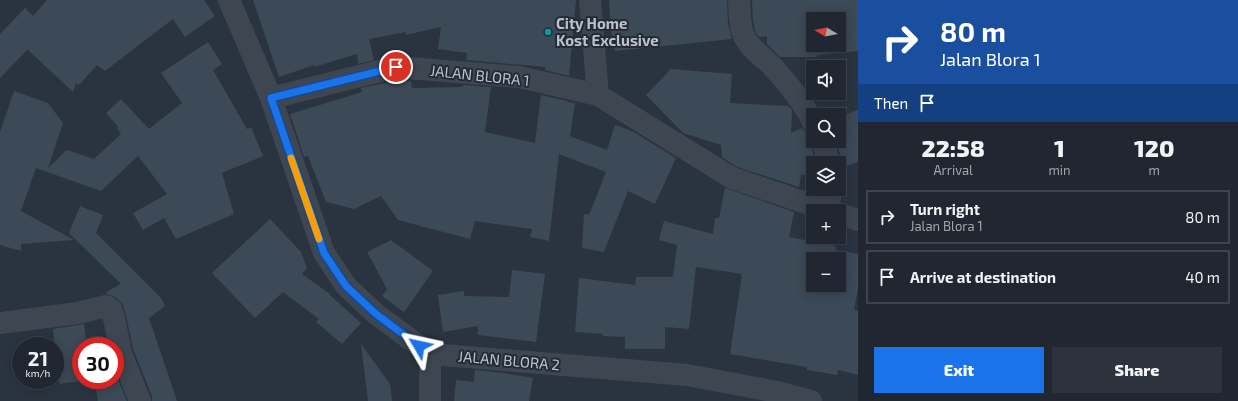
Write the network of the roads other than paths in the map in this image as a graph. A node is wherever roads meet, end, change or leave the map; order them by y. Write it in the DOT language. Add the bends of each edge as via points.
graph roads {
  1 [pos="229,0"];
  2 [pos="590,0"];
  3 [pos="739,0"];
  4 [pos="598,95"];
  5 [pos="271,98"];
  6 [pos="806,109"];
  7 [pos="808,204"];
  8 [pos="846,216"];
  9 [pos="858,220"];
  10 [pos="0,323"];
  11 [pos="430,354"];
  12 [pos="140,401"];
  13 [pos="430,401"];
  14 [pos="810,401"];
  1 -- 5 [label="street"];
  2 -- 4 [label="street"];
  3 -- 6 [label="street" via="741,27 748,43 789,86"];
  4 -- 5 [label="street, JALAN BLORA 1" via="519,77 396,67"];
  4 -- 7 [label="street, JALAN BLORA 1" via="732,178"];
  5 -- 11 [label="street" via="324,253 346,286 376,314"];
  8 -- 9 [label="street, JALAN BLORA 1"];
  10 -- 12 [label="street" via="109,307 114,318 121,353"];
  11 -- 13 [label="street"];
  11 -- 14 [label="street, JALAN BLORA 2" via="687,375 778,392"];
}
